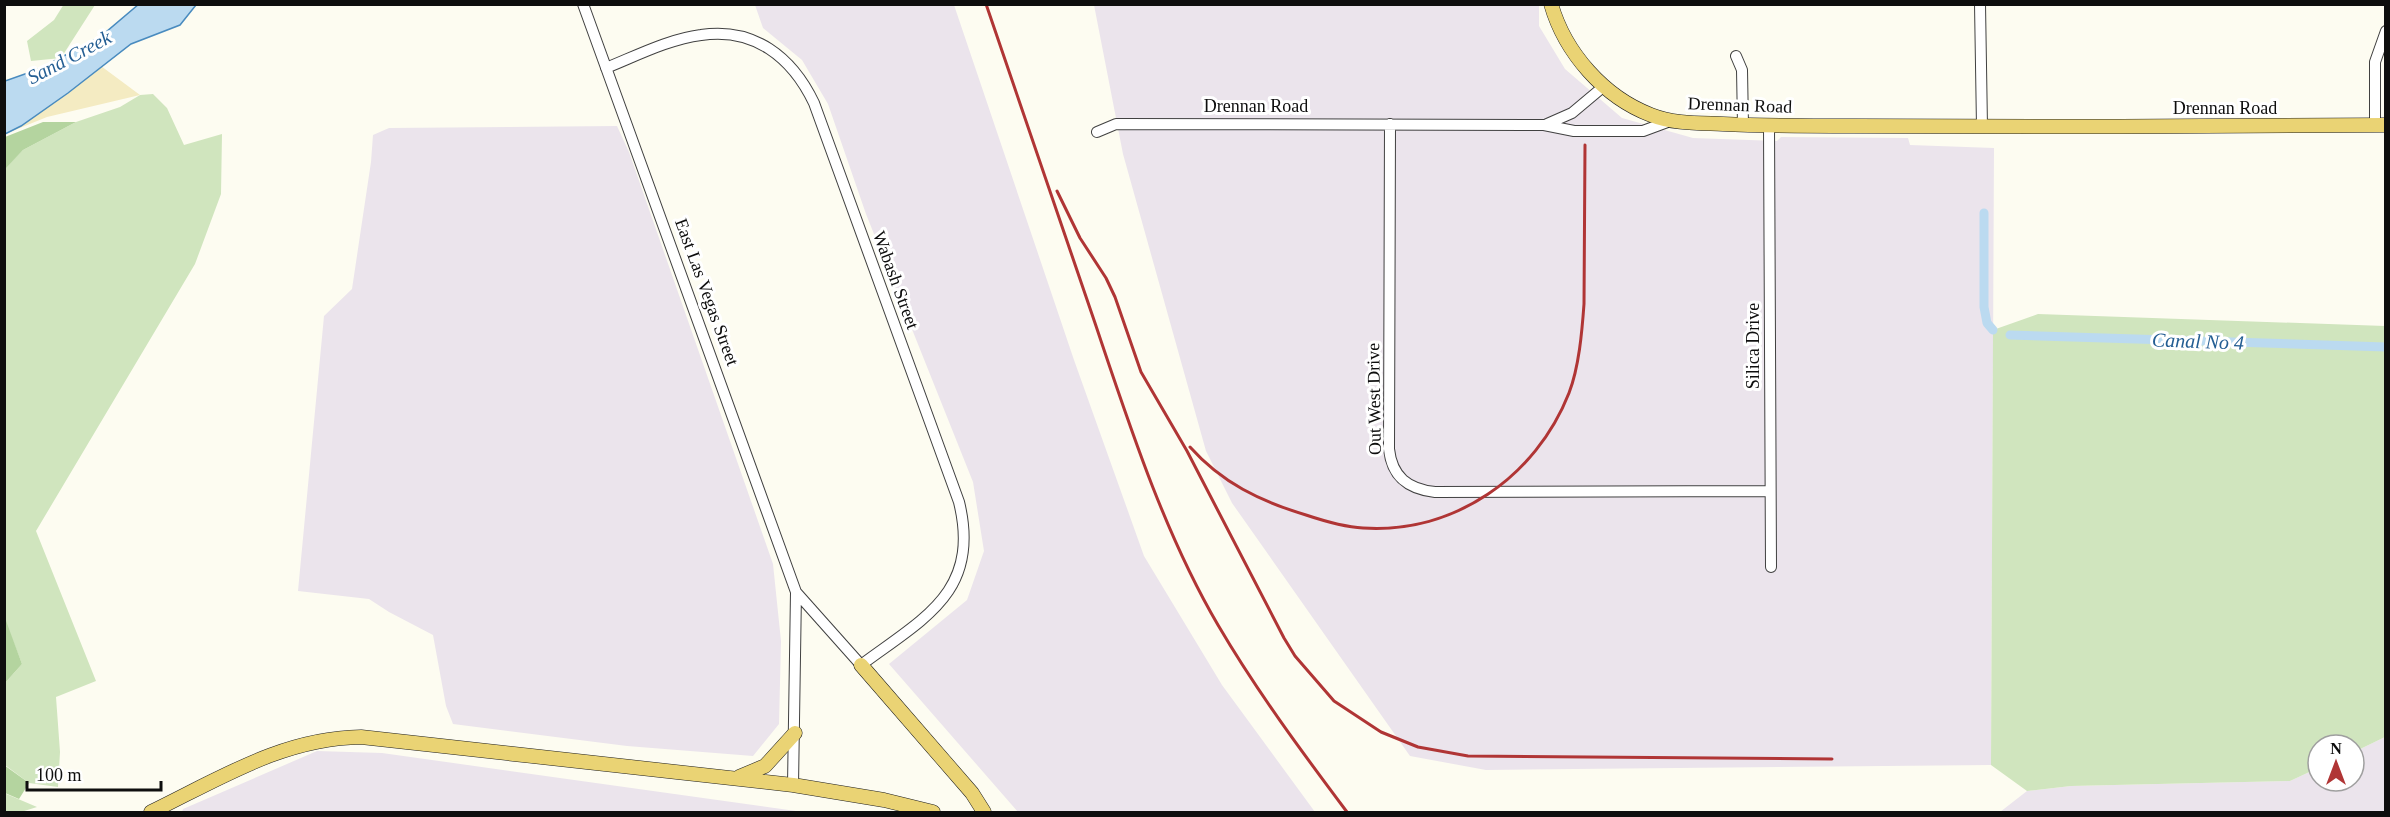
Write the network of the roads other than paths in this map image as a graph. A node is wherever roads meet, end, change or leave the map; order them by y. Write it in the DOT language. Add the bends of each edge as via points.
graph roads {
  1 [pos="583,4"];
  2 [pos="1551,4"];
  3 [pos="1980,4"];
  4 [pos="2385,31"];
  5 [pos="1736,56"];
  6 [pos="606,68"];
  7 [pos="1603,87"];
  8 [pos="1670,121"];
  9 [pos="1390,124"];
  10 [pos="1544,125"];
  11 [pos="1743,125"];
  12 [pos="1769,125"];
  13 [pos="2380,125"];
  14 [pos="1982,127"];
  15 [pos="1097,132"];
  16 [pos="1770,491"];
  17 [pos="1771,567"];
  18 [pos="796,592"];
  19 [pos="861,665"];
  20 [pos="795,733"];
  21 [pos="731,779"];
  22 [pos="793,784"];
  23 [pos="151,813"];
  24 [pos="933,813"];
  25 [pos="984,813"];
  1 -- 6 [label="street, East Las Vegas Street"];
  2 -- 7 [label="main road" via="1571,48"];
  3 -- 14 [label="street"];
  4 -- 13 [label="street" via="2375,62"];
  5 -- 11 [label="street" via="1742,70"];
  6 -- 18 [label="street, East Las Vegas Street"];
  6 -- 19 [label="street, Wabash Street" via="687,38 738,36 765,46 788,62 814,103 959,502 965,531 962,564 950,589 925,617"];
  7 -- 8 [label="main road" via="1633,107"];
  7 -- 10 [label="street" via="1563,119"];
  8 -- 10 [label="street, Drennan Road" via="1643,131 1574,131"];
  8 -- 11 [label="main road, Drennan Road"];
  9 -- 10 [label="street, Drennan Road"];
  9 -- 15 [label="street, Drennan Road" via="1116,124"];
  9 -- 16 [label="street, Out West Drive" via="1389,449 1391,464 1400,478 1415,488 1435,492"];
  11 -- 12 [label="main road, Drennan Road"];
  12 -- 14 [label="main road, Drennan Road"];
  12 -- 16 [label="street, Silica Drive"];
  13 -- 14 [label="main road, Drennan Road"];
  16 -- 17 [label="street, Silica Drive"];
  18 -- 19 [label="street, East Las Vegas Street"];
  18 -- 20 [label="street, East Las Vegas Street"];
  19 -- 25 [label="main road" via="972,793"];
  20 -- 21 [label="main road" via="765,766"];
  20 -- 22 [label="street, East Las Vegas Street"];
  21 -- 22 [label="main road"];
  21 -- 23 [label="main road" via="377,738 338,738 259,758"];
  22 -- 24 [label="main road"];
}
